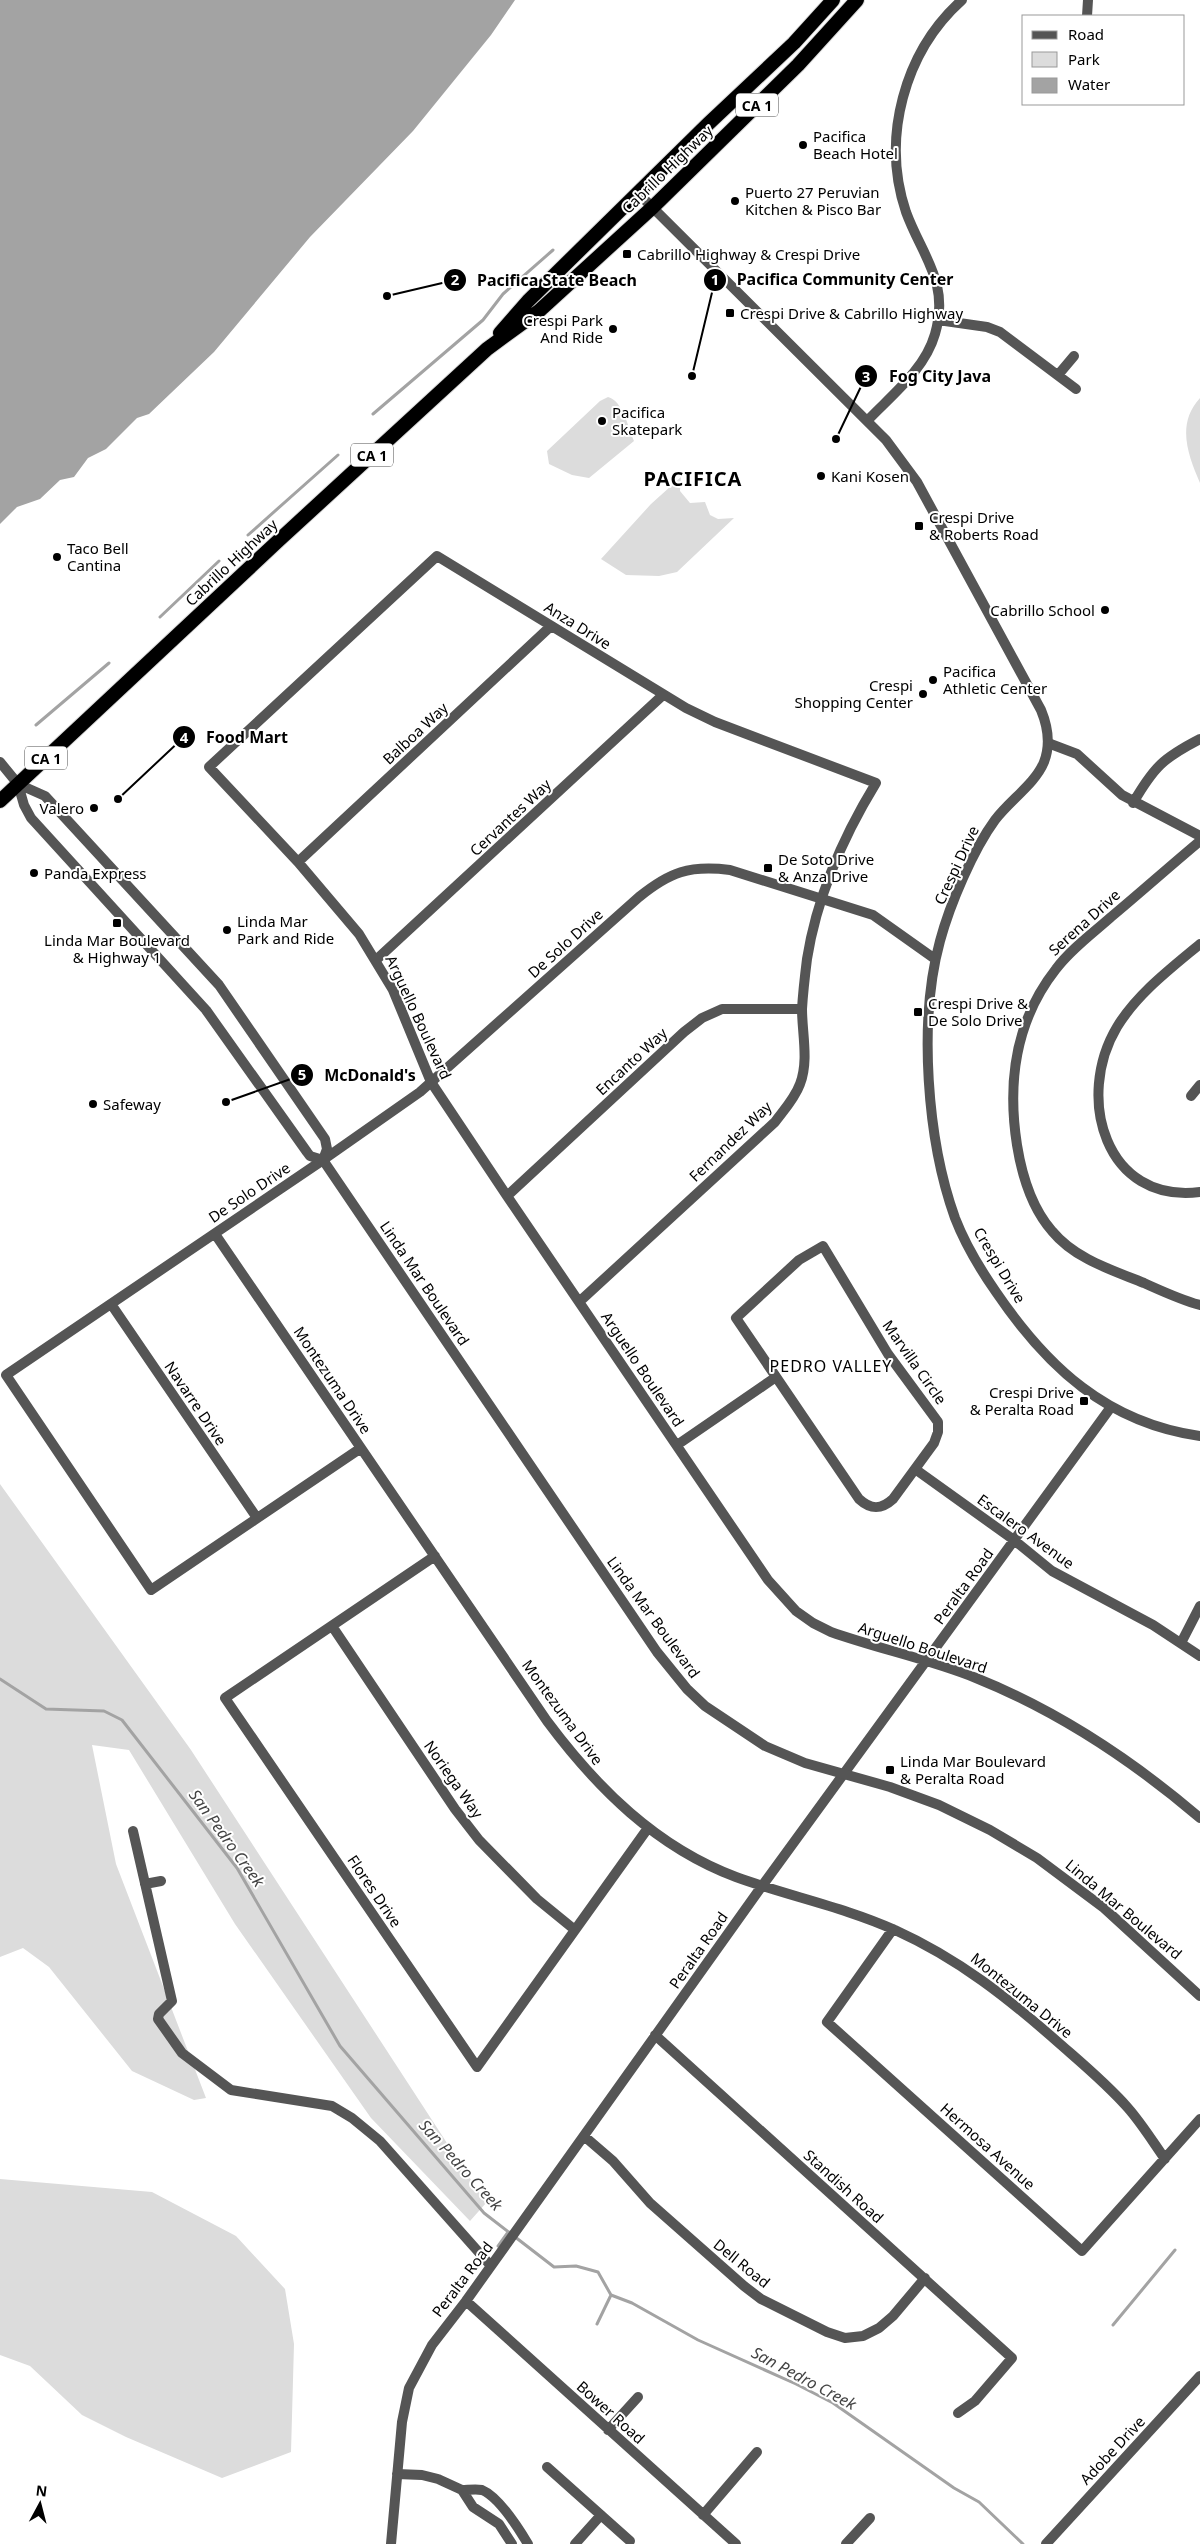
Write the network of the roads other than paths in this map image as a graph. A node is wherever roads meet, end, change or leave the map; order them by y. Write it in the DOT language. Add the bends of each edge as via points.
graph roads {
  1 [pos="833,0"];
  2 [pos="857,0"];
  3 [pos="962,0"];
  4 [pos="1088,0"];
  5 [pos="1087,15"];
  6 [pos="638,193"];
  7 [pos="653,207"];
  8 [pos="938,320"];
  9 [pos="487,349"];
  10 [pos="1074,356"];
  11 [pos="1058,375"];
  12 [pos="1076,389"];
  13 [pos="868,420"];
  14 [pos="552,626"];
  15 [pos="663,695"];
  16 [pos="1200,739"];
  17 [pos="1048,743"];
  18 [pos="0,762"];
  19 [pos="209,768"];
  20 [pos="18,784"];
  21 [pos="0,801"];
  22 [pos="1134,803"];
  23 [pos="1200,836"];
  24 [pos="1200,840"];
  25 [pos="298,862"];
  26 [pos="822,898"];
  27 [pos="1200,944"];
  28 [pos="936,959"];
  29 [pos="376,960"];
  30 [pos="802,1009"];
  31 [pos="431,1082"];
  32 [pos="1200,1085"];
  33 [pos="1190,1096"];
  34 [pos="323,1160"];
  35 [pos="1200,1192"];
  36 [pos="507,1196"];
  37 [pos="215,1234"];
  38 [pos="579,1302"];
  39 [pos="111,1304"];
  40 [pos="1200,1306"];
  41 [pos="776,1377"];
  42 [pos="1110,1407"];
  43 [pos="1200,1436"];
  44 [pos="676,1445"];
  45 [pos="361,1448"];
  46 [pos="915,1469"];
  47 [pos="257,1518"];
  48 [pos="1014,1540"];
  49 [pos="435,1556"];
  50 [pos="1200,1606"];
  51 [pos="332,1626"];
  52 [pos="1181,1643"];
  53 [pos="1200,1656"];
  54 [pos="928,1661"];
  55 [pos="844,1774"];
  56 [pos="1200,1818"];
  57 [pos="648,1828"];
  58 [pos="133,1831"];
  59 [pos="161,1881"];
  60 [pos="145,1884"];
  61 [pos="762,1886"];
  62 [pos="893,1929"];
  63 [pos="575,1930"];
  64 [pos="1200,1996"];
  65 [pos="655,2035"];
  66 [pos="1200,2119"];
  67 [pos="584,2136"];
  68 [pos="1165,2159"];
  69 [pos="491,2266"];
  70 [pos="924,2278"];
  71 [pos="466,2302"];
  72 [pos="1200,2376"];
  73 [pos="638,2397"];
  74 [pos="958,2413"];
  75 [pos="608,2430"];
  76 [pos="758,2452"];
  77 [pos="547,2467"];
  78 [pos="397,2474"];
  79 [pos="462,2490"];
  80 [pos="600,2515"];
  81 [pos="703,2515"];
  82 [pos="870,2518"];
  83 [pos="630,2541"];
  84 [pos="1048,2542"];
  85 [pos="391,2544"];
  86 [pos="512,2544"];
  87 [pos="528,2544"];
  88 [pos="575,2544"];
  89 [pos="736,2544"];
  90 [pos="846,2544"];
  1 -- 6 [label="highway, Cabrillo Highway / CA 1" via="794,43"];
  2 -- 7 [label="highway, Cabrillo Highway / CA 1" via="798,65"];
  3 -- 8 [label="street" via="920,53 903,97 896,144 898,177 906,212 936,276"];
  4 -- 5 [label="street"];
  6 -- 7 [label="street, Crespi Drive"];
  6 -- 9 [label="highway, Cabrillo Highway / CA 1" via="528,301"];
  7 -- 9 [label="highway, Cabrillo Highway / CA 1" via="539,310"];
  7 -- 13 [label="street, Crespi Drive"];
  8 -- 11 [label="street" via="1000,332"];
  8 -- 13 [label="street" via="935,335 922,362"];
  9 -- 20 [label="highway, Cabrillo Highway / CA 1"];
  10 -- 11 [label="street"];
  11 -- 12 [label="street"];
  13 -- 17 [label="street, Crespi Drive" via="916,482 1041,710 1046,721"];
  14 -- 15 [label="street, Anza Drive"];
  14 -- 19 [label="street, Anza Drive" via="436,556"];
  14 -- 25 [label="street, Balboa Way"];
  15 -- 26 [label="street, Anza Drive" via="715,722 876,783 846,835"];
  15 -- 29 [label="street, Cervantes Way"];
  16 -- 22 [label="street" via="1157,766"];
  17 -- 22 [label="street" via="1077,754 1111,788"];
  17 -- 28 [label="street, Crespi Drive" via="1038,772 996,819 975,853 946,922"];
  18 -- 20 [label="street"];
  19 -- 25 [label="street, Arguello Boulevard"];
  20 -- 21 [label="highway, Cabrillo Highway / CA 1"];
  20 -- 34 [label="street, Linda Mar Boulevard" via="31,818 212,1017 310,1156"];
  20 -- 34 [label="street" via="47,798 219,986 325,1139 327,1150"];
  22 -- 23 [label="street"];
  24 -- 40 [label="street, Serena Drive" via="1082,942 1056,969 1037,998 1022,1031 1014,1064 1012,1098 1018,1152 1026,1186 1052,1232 1080,1255"];
  25 -- 29 [label="street, Arguello Boulevard" via="340,910"];
  26 -- 28 [label="street, De Solo Drive" via="873,915"];
  26 -- 30 [label="street, Fernandez Way" via="807,959"];
  26 -- 31 [label="street, De Solo Drive" via="730,870 685,870 662,878"];
  27 -- 35 [label="street" via="1152,986 1117,1028 1104,1058 1098,1106 1100,1122 1111,1151 1130,1173 1157,1188 1187,1194"];
  28 -- 42 [label="street, Crespi Drive" via="929,1026 930,1090 955,1218 988,1280 1028,1336 1075,1383"];
  29 -- 31 [label="street, Arguello Boulevard" via="407,1020"];
  30 -- 36 [label="street, Encanto Way" via="722,1009 702,1018"];
  30 -- 38 [label="street, Fernandez Way" via="804,1063 801,1083 791,1102 774,1122"];
  31 -- 34 [label="street, De Solo Drive" via="390,1115"];
  31 -- 36 [label="street, Arguello Boulevard"];
  32 -- 33 [label="street"];
  34 -- 37 [label="street, De Solo Drive"];
  34 -- 55 [label="street, Linda Mar Boulevard" via="672,1671 705,1706 745,1735 786,1756"];
  36 -- 38 [label="street, Arguello Boulevard"];
  37 -- 39 [label="street, De Solo Drive"];
  37 -- 45 [label="street, Montezuma Drive"];
  38 -- 44 [label="street, Arguello Boulevard"];
  39 -- 47 [label="street, Navarre Drive"];
  39 -- 47 [label="street, De Solo Drive" via="6,1375 151,1590"];
  41 -- 44 [label="street"];
  41 -- 46 [label="street, Marvilla Circle" via="865,1505 875,1508 886,1506"];
  41 -- 46 [label="street, Marvilla Circle" via="736,1318 799,1260 823,1246 888,1354 938,1422 934,1443"];
  42 -- 43 [label="street, Crespi Drive" via="1147,1423"];
  42 -- 48 [label="street, Peralta Road"];
  44 -- 54 [label="street, Arguello Boulevard" via="768,1580 796,1611 831,1632"];
  45 -- 47 [label="street, De Solo Drive"];
  45 -- 49 [label="street, Montezuma Drive"];
  46 -- 48 [label="street, Escalero Avenue"];
  48 -- 52 [label="street, Escalero Avenue" via="1052,1571"];
  48 -- 54 [label="street, Peralta Road"];
  49 -- 51 [label="street, Flores Drive"];
  49 -- 57 [label="street, Montezuma Drive" via="571,1753 598,1784"];
  50 -- 52 [label="street"];
  51 -- 63 [label="street, Noriega Way" via="479,1840 536,1899"];
  51 -- 63 [label="street, Flores Drive" via="225,1698 477,2067"];
  52 -- 53 [label="street, Escalero Avenue"];
  54 -- 55 [label="street, Peralta Road"];
  54 -- 56 [label="street, Arguello Boulevard" via="1000,1688 1076,1728 1146,1774"];
  55 -- 61 [label="street, Peralta Road"];
  55 -- 64 [label="street, Linda Mar Boulevard" via="939,1805 1015,1844 1097,1902"];
  57 -- 61 [label="street, Montezuma Drive" via="706,1863"];
  57 -- 63 [label="street, Flores Drive"];
  58 -- 60 [label="street"];
  59 -- 60 [label="street"];
  60 -- 69 [label="street" via="172,2000 158,2019 182,2053 231,2090 332,2106 352,2118 380,2140"];
  61 -- 62 [label="street, Montezuma Drive"];
  61 -- 65 [label="street, Peralta Road"];
  62 -- 68 [label="street, Montezuma Drive" via="957,1962 1020,2008 1111,2089"];
  62 -- 68 [label="street, Hermosa Avenue" via="827,2022 1082,2251"];
  65 -- 67 [label="street, Peralta Road"];
  65 -- 70 [label="street, Standish Road"];
  66 -- 68 [label="street, Hermosa Avenue"];
  67 -- 69 [label="street, Peralta Road"];
  67 -- 70 [label="street, Dell Road" via="613,2161 650,2203 744,2286 761,2299 827,2332 845,2338 863,2336 879,2328"];
  69 -- 71 [label="street, Peralta Road"];
  70 -- 74 [label="street, Standish Road" via="1012,2358 975,2401"];
  71 -- 75 [label="street, Bower Road"];
  71 -- 78 [label="street, Peralta Road" via="432,2345 408,2388"];
  72 -- 84 [label="street, Adobe Drive"];
  73 -- 75 [label="street"];
  75 -- 81 [label="street, Bower Road"];
  76 -- 81 [label="street"];
  77 -- 80 [label="street"];
  78 -- 79 [label="street" via="430,2477"];
  78 -- 85 [label="street, Peralta Road"];
  79 -- 86 [label="street" via="473,2507 499,2524"];
  79 -- 87 [label="street" via="482,2490 497,2502"];
  80 -- 83 [label="street"];
  80 -- 88 [label="street"];
  81 -- 89 [label="street, Bower Road"];
  82 -- 90 [label="street"];
}
